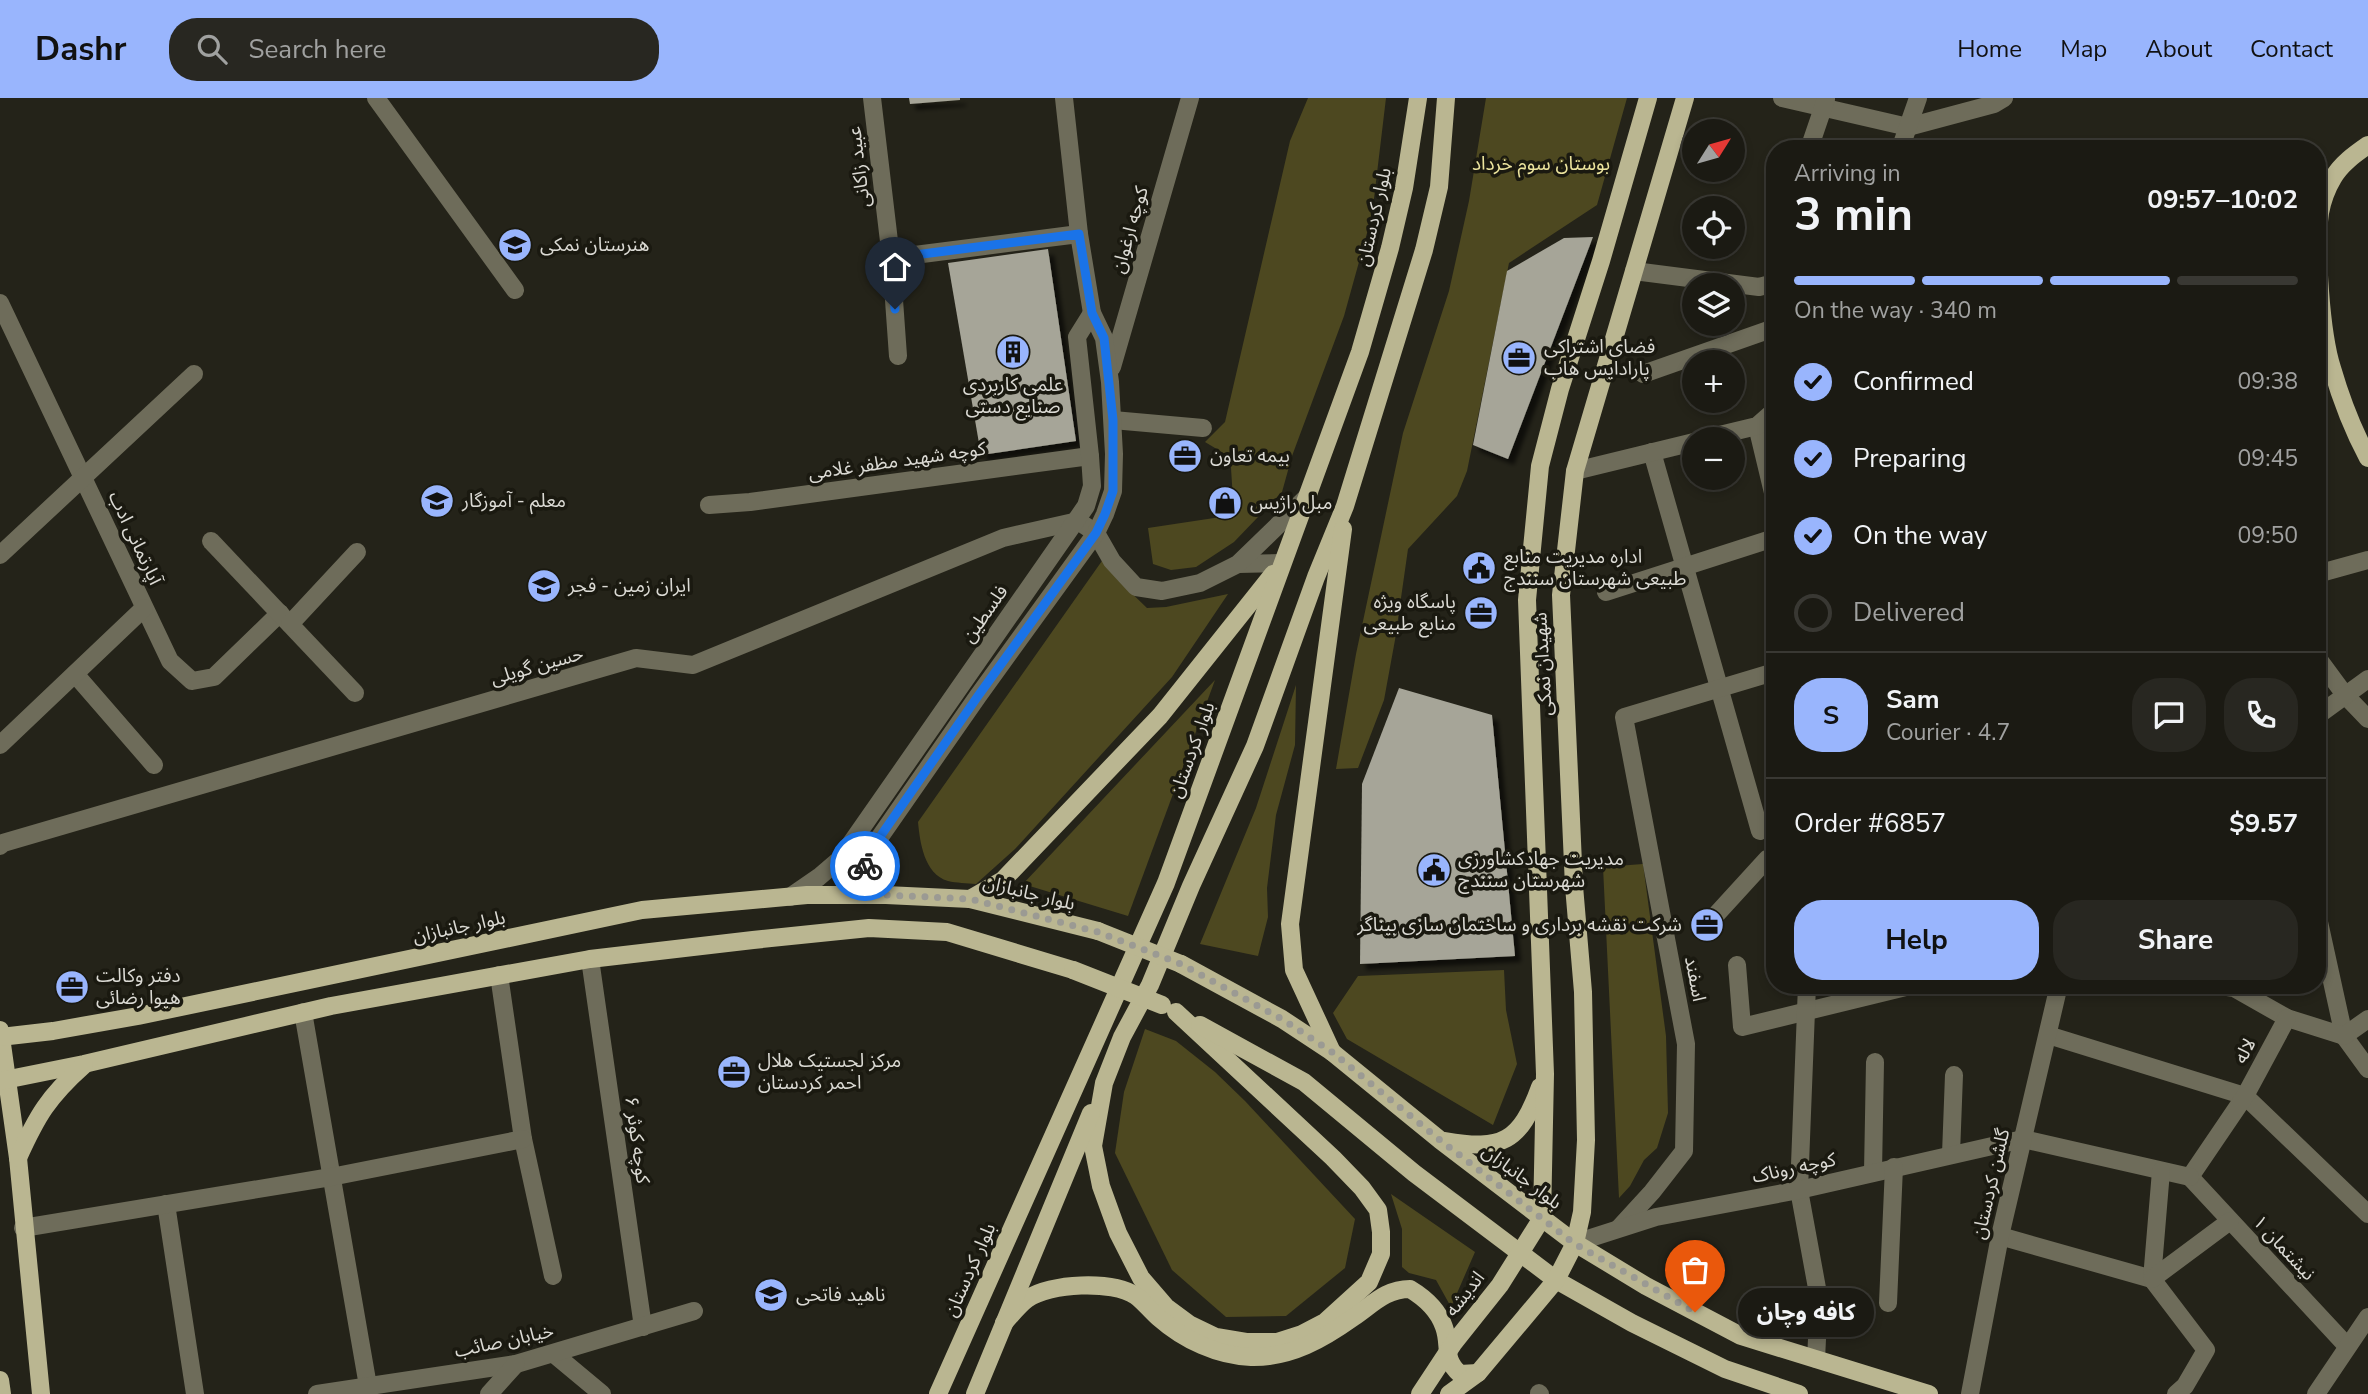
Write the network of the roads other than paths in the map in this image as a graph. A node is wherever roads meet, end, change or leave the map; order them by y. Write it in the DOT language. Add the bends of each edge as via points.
graph roads {
  1 [pos="376,98"];
  2 [pos="872,98"];
  3 [pos="1064,98"];
  4 [pos="1191,98"];
  5 [pos="1419,98"];
  6 [pos="1446,98"];
  7 [pos="1648,98"];
  8 [pos="1685,98"];
  9 [pos="1782,98"];
  10 [pos="1918,98"];
  11 [pos="2004,98"];
  12 [pos="1825,103"];
  13 [pos="1908,127"];
  14 [pos="1813,140"];
  15 [pos="1903,140"];
  16 [pos="2368,145"];
  17 [pos="2326,196"];
  18 [pos="1079,234"];
  19 [pos="891,258"];
  20 [pos="1634,271"];
  21 [pos="1766,285"];
  22 [pos="515,290"];
  23 [pos="0,303"];
  24 [pos="1092,313"];
  25 [pos="1766,331"];
  26 [pos="2326,335"];
  27 [pos="898,356"];
  28 [pos="194,374"];
  29 [pos="1110,374"];
  30 [pos="1643,374"];
  31 [pos="1766,418"];
  32 [pos="1113,420"];
  33 [pos="1757,426"];
  34 [pos="1203,428"];
  35 [pos="1745,429"];
  36 [pos="1682,445"];
  37 [pos="1652,452"];
  38 [pos="1090,456"];
  39 [pos="2368,458"];
  40 [pos="1766,464"];
  41 [pos="1575,471"];
  42 [pos="84,477"];
  43 [pos="1310,494"];
  44 [pos="709,505"];
  45 [pos="1345,506"];
  46 [pos="1078,521"];
  47 [pos="1096,533"];
  48 [pos="211,541"];
  49 [pos="1766,541"];
  50 [pos="357,552"];
  51 [pos="0,555"];
  52 [pos="2368,560"];
  53 [pos="1282,563"];
  54 [pos="1238,564"];
  55 [pos="1685,566"];
  56 [pos="2326,572"];
  57 [pos="1606,592"];
  58 [pos="144,608"];
  59 [pos="285,619"];
  60 [pos="2326,669"];
  61 [pos="75,674"];
  62 [pos="1766,674"];
  63 [pos="2368,679"];
  64 [pos="1718,689"];
  65 [pos="355,693"];
  66 [pos="2346,695"];
  67 [pos="2326,709"];
  68 [pos="2368,719"];
  69 [pos="0,745"];
  70 [pos="154,765"];
  71 [pos="1759,831"];
  72 [pos="0,846"];
  73 [pos="1766,860"];
  74 [pos="886,895"];
  75 [pos="790,897"];
  76 [pos="970,899"];
  77 [pos="1714,918"];
  78 [pos="2326,954"];
  79 [pos="590,958"];
  80 [pos="1737,965"];
  81 [pos="499,975"];
  82 [pos="1807,994"];
  83 [pos="1878,994"];
  84 [pos="2057,994"];
  85 [pos="2243,994"];
  86 [pos="1169,1008"];
  87 [pos="303,1012"];
  88 [pos="1808,1012"];
  89 [pos="2287,1018"];
  90 [pos="2368,1019"];
  91 [pos="1,1035"];
  92 [pos="2048,1035"];
  93 [pos="2344,1037"];
  94 [pos="1332,1052"];
  95 [pos="1875,1062"];
  96 [pos="84,1065"];
  97 [pos="2368,1069"];
  98 [pos="1545,1074"];
  99 [pos="1954,1075"];
  100 [pos="4,1080"];
  101 [pos="1104,1083"];
  102 [pos="2245,1096"];
  103 [pos="523,1139"];
  104 [pos="2022,1139"];
  105 [pos="1440,1140"];
  106 [pos="1951,1154"];
  107 [pos="18,1158"];
  108 [pos="1894,1167"];
  109 [pos="2161,1171"];
  110 [pos="1873,1172"];
  111 [pos="331,1177"];
  112 [pos="2190,1177"];
  113 [pos="1799,1191"];
  114 [pos="166,1204"];
  115 [pos="2368,1214"];
  116 [pos="1542,1219"];
  117 [pos="2230,1221"];
  118 [pos="23,1228"];
  119 [pos="1619,1228"];
  120 [pos="2000,1236"];
  121 [pos="1575,1244"];
  122 [pos="1521,1254"];
  123 [pos="553,1276"];
  124 [pos="2152,1279"];
  125 [pos="1556,1280"];
  126 [pos="1888,1303"];
  127 [pos="694,1311"];
  128 [pos="1004,1323"];
  129 [pos="643,1326"];
  130 [pos="2365,1328"];
  131 [pos="2347,1346"];
  132 [pos="1447,1353"];
  133 [pos="554,1354"];
  134 [pos="1816,1359"];
  135 [pos="516,1364"];
  136 [pos="1478,1373"];
  137 [pos="0,1380"];
  138 [pos="368,1386"];
  139 [pos="943,1393"];
  140 [pos="2,1394"];
  141 [pos="41,1394"];
  142 [pos="195,1394"];
  143 [pos="317,1394"];
  144 [pos="489,1394"];
  145 [pos="603,1394"];
  146 [pos="975,1394"];
  147 [pos="1420,1394"];
  148 [pos="1449,1394"];
  149 [pos="1799,1394"];
  150 [pos="1929,1394"];
  151 [pos="1970,1394"];
  152 [pos="2176,1394"];
  153 [pos="2316,1394"];
  1 -- 22 [label="street"];
  2 -- 19 [label="street, عبید زاکانی"];
  3 -- 18 [label="street"];
  4 -- 29 [label="street, کوچه ارغوان"];
  5 -- 43 [label="main road, بلوار کردستان" via="1390,247 1360,352"];
  6 -- 45 [label="main road" via="1439,187 1424,250"];
  7 -- 98 [label="main road, شهیدان نمکی" via="1540,466 1527,600"];
  8 -- 20 [label="main road, شهیدان نمکی"];
  9 -- 12 [label="street"];
  10 -- 13 [label="street"];
  11 -- 13 [label="street"];
  12 -- 13 [label="street"];
  12 -- 14 [label="street"];
  13 -- 15 [label="street"];
  16 -- 17 [label="main road" via="2333,178"];
  18 -- 19 [label="street"];
  18 -- 24 [label="street"];
  19 -- 27 [label="street, عبید زاکانی"];
  20 -- 21 [label="street"];
  20 -- 41 [label="main road, شهیدان نمکی"];
  23 -- 42 [label="street, آپارتمانی ادب"];
  24 -- 29 [label="street" via="1104,338"];
  24 -- 38 [label="street, فلسطین" via="1077,337"];
  25 -- 30 [label="street"];
  26 -- 39 [label="main road" via="2331,366"];
  28 -- 42 [label="street"];
  29 -- 32 [label="street"];
  31 -- 33 [label="street"];
  32 -- 34 [label="street"];
  32 -- 47 [label="street" via="1113,491"];
  33 -- 35 [label="street"];
  33 -- 40 [label="street"];
  36 -- 37 [label="street"];
  37 -- 41 [label="street"];
  37 -- 55 [label="street"];
  38 -- 44 [label="street, کوچه شهید مظفر غلامی"];
  38 -- 46 [label="street, فلسطین" via="1092,486"];
  41 -- 121 [label="main road, شهیدان نمکی" via="1561,595 1586,1140 1582,1212"];
  42 -- 51 [label="street"];
  42 -- 58 [label="street, آپارتمانی ادب"];
  43 -- 53 [label="main road, بلوار کردستان"];
  43 -- 54 [label="street"];
  45 -- 94 [label="main road" via="1290,924 1294,970"];
  45 -- 101 [label="main road" via="1255,746"];
  46 -- 47 [label="street"];
  46 -- 72 [label="street, حسین گویلی" via="1003,538 693,665 636,658"];
  46 -- 75 [label="street, فلسطین" via="839,859"];
  47 -- 54 [label="street" via="1112,561 1136,587 1162,591 1200,583"];
  47 -- 74 [label="street" via="875,844 864,864 868,876"];
  48 -- 59 [label="street"];
  49 -- 55 [label="street"];
  50 -- 59 [label="street"];
  52 -- 56 [label="street"];
  53 -- 54 [label="street"];
  53 -- 76 [label="main road" via="1160,716 1003,880"];
  53 -- 139 [label="main road, بلوار کردستان" via="1166,883"];
  55 -- 57 [label="street"];
  55 -- 64 [label="street"];
  58 -- 59 [label="street, آپارتمانی ادب" via="170,661 192,681 214,677"];
  58 -- 61 [label="street"];
  59 -- 65 [label="street"];
  60 -- 66 [label="street"];
  61 -- 69 [label="street"];
  61 -- 70 [label="street"];
  62 -- 64 [label="street"];
  63 -- 66 [label="street"];
  64 -- 71 [label="street"];
  64 -- 119 [label="street, اسفند" via="1624,717 1686,1044 1684,1151"];
  66 -- 67 [label="street"];
  66 -- 68 [label="street"];
  73 -- 77 [label="street"];
  74 -- 75 [label="main road, بلوار جانبازان"];
  74 -- 76 [label="main road, بلوار جانبازان"];
  75 -- 91 [label="main road, بلوار جانبازان" via="642,910 138,1016"];
  76 -- 94 [label="main road, بلوار جانبازان, bridge" via="1098,932 1181,964"];
  78 -- 93 [label="street"];
  79 -- 81 [label="main road"];
  79 -- 86 [label="main road, bridge" via="869,929 947,932 1073,970"];
  79 -- 129 [label="street, کوچه کوثر ۶"];
  80 -- 88 [label="street" via="1742,1027"];
  81 -- 87 [label="main road"];
  81 -- 103 [label="street"];
  82 -- 88 [label="street"];
  83 -- 88 [label="street"];
  84 -- 92 [label="street, گلشن کردستان"];
  85 -- 89 [label="street"];
  86 -- 101 [label="main road" via="1362,1188 1377,1210 1381,1232 1381,1254 1369,1282 1325,1322 1277,1342 1216,1337 1166,1307 1141,1278 1101,1186 1093,1146"];
  86 -- 122 [label="main road" via="1304,1082"];
  87 -- 96 [label="main road"];
  87 -- 111 [label="street"];
  88 -- 113 [label="street"];
  89 -- 93 [label="street"];
  89 -- 102 [label="street, لاله"];
  90 -- 93 [label="street"];
  91 -- 100 [label="main road"];
  92 -- 102 [label="street"];
  92 -- 104 [label="street, گلشن کردستان"];
  93 -- 97 [label="street"];
  94 -- 105 [label="main road, بلوار جانبازان"];
  95 -- 110 [label="street"];
  96 -- 100 [label="main road"];
  96 -- 107 [label="main road" via="44,1106"];
  98 -- 105 [label="main road" via="1531,1114 1516,1133 1472,1146"];
  98 -- 116 [label="main road, شهیدان نمکی"];
  99 -- 106 [label="street"];
  100 -- 107 [label="main road"];
  101 -- 128 [label="main road"];
  102 -- 112 [label="street, لاله"];
  102 -- 115 [label="street"];
  103 -- 111 [label="street"];
  103 -- 123 [label="street"];
  104 -- 106 [label="street, کوچه روناک"];
  104 -- 109 [label="street"];
  104 -- 120 [label="street, گلشن کردستان"];
  105 -- 116 [label="main road, بلوار جانبازان"];
  106 -- 108 [label="street, کوچه روناک"];
  107 -- 118 [label="main road"];
  108 -- 110 [label="street, کوچه روناک"];
  108 -- 126 [label="street"];
  109 -- 112 [label="street"];
  109 -- 124 [label="street"];
  110 -- 113 [label="street, کوچه روناک"];
  111 -- 114 [label="street"];
  111 -- 138 [label="street"];
  112 -- 117 [label="street, نیشتمان ۱"];
  113 -- 119 [label="street, کوچه روناک"];
  113 -- 134 [label="street" via="1819,1299"];
  114 -- 118 [label="street"];
  114 -- 142 [label="street"];
  116 -- 121 [label="main road, بلوار جانبازان"];
  116 -- 122 [label="main road, اندیشه"];
  117 -- 124 [label="street"];
  117 -- 131 [label="street, نیشتمان ۱"];
  118 -- 141 [label="main road"];
  119 -- 121 [label="street, کوچه روناک"];
  120 -- 124 [label="street"];
  120 -- 151 [label="street, گلشن کردستان"];
  121 -- 125 [label="main road"];
  121 -- 134 [label="main road, بلوار جانبازان" via="1741,1336"];
  122 -- 125 [label="main road"];
  122 -- 132 [label="main road, اندیشه"];
  124 -- 152 [label="street" via="2206,1350"];
  125 -- 136 [label="main road"];
  125 -- 149 [label="main road" via="1725,1369"];
  127 -- 129 [label="street, خیابان صائب"];
  128 -- 132 [label="main road" via="1027,1298 1058,1288 1100,1285 1135,1295 1184,1337 1216,1351 1251,1357 1310,1346 1384,1294 1410,1289 1434,1308 1444,1327"];
  128 -- 146 [label="main road"];
  129 -- 133 [label="street, خیابان صائب"];
  130 -- 131 [label="street"];
  131 -- 153 [label="street"];
  132 -- 136 [label="main road" via="1450,1366 1460,1374"];
  132 -- 147 [label="main road, اندیشه"];
  133 -- 135 [label="street, خیابان صائب"];
  133 -- 145 [label="street"];
  134 -- 150 [label="main road, بلوار جانبازان"];
  135 -- 138 [label="street, خیابان صائب"];
  135 -- 144 [label="street"];
  136 -- 148 [label="main road"];
  137 -- 140 [label="main road"];
  138 -- 143 [label="street, خیابان صائب"];
}
